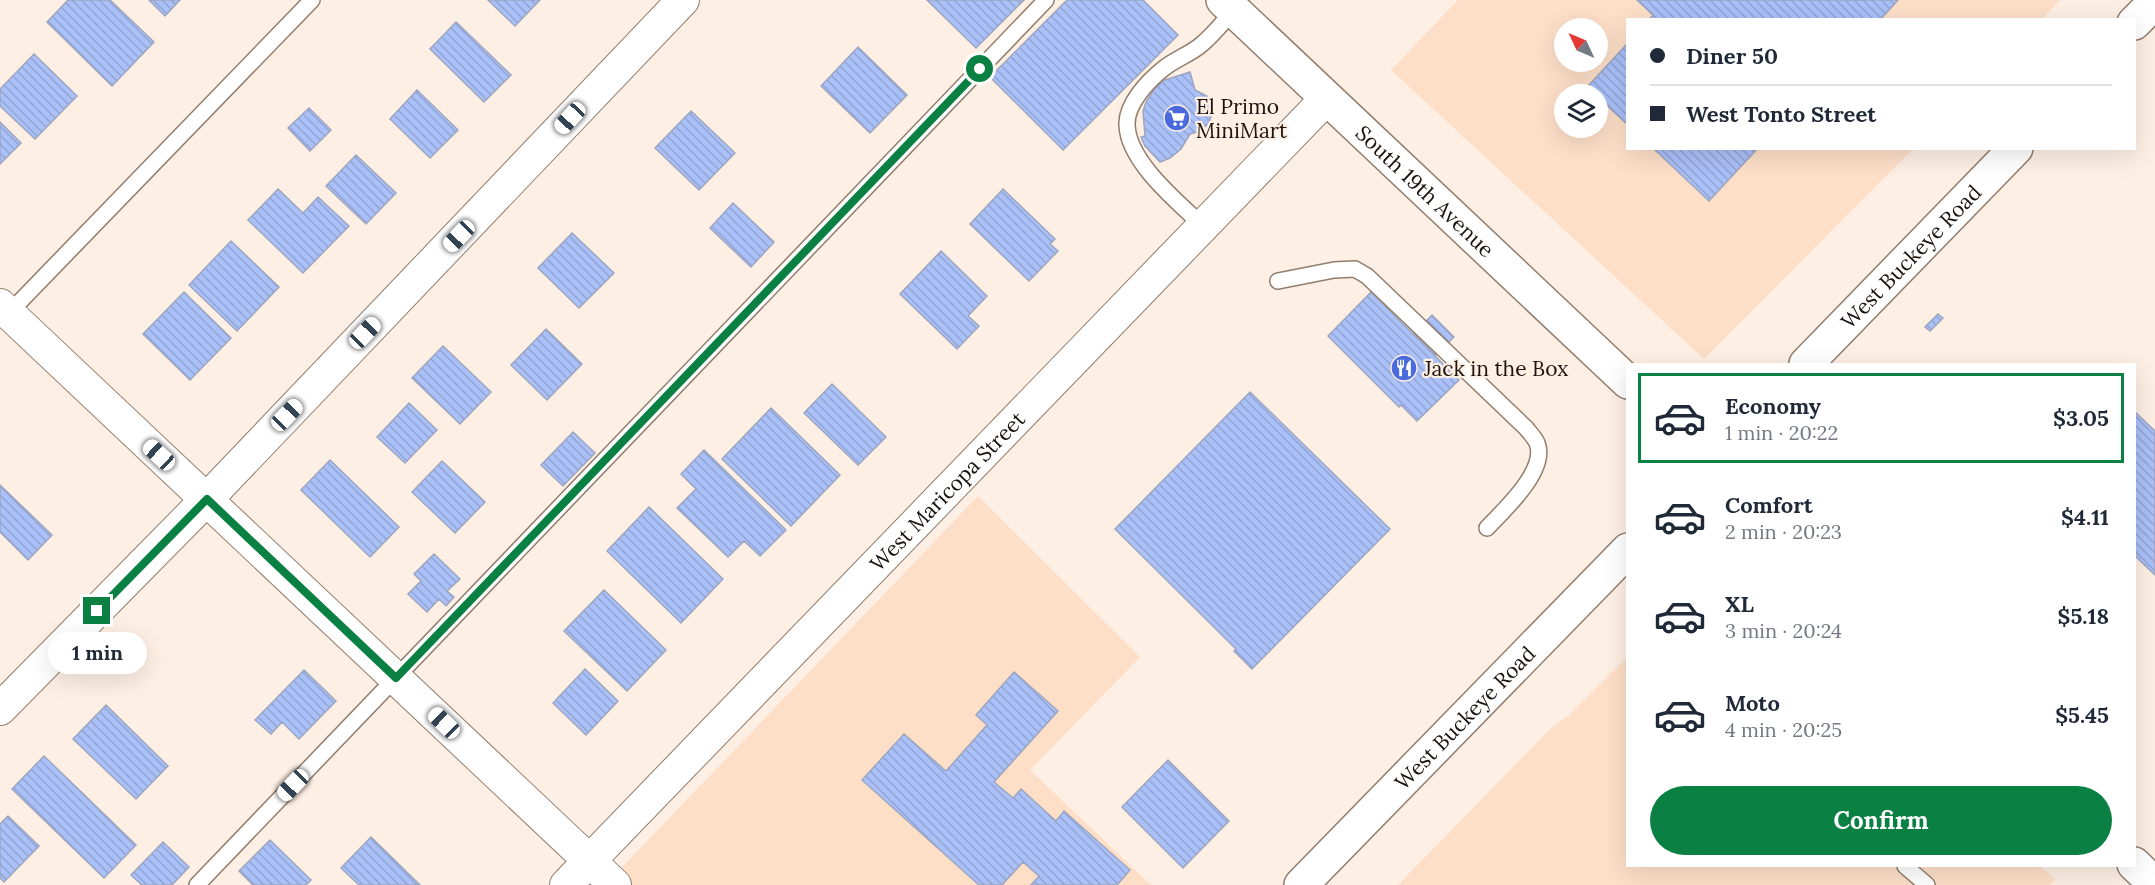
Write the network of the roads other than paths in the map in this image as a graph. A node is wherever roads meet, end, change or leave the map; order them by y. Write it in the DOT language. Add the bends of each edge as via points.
graph roads {
  1 [pos="312,0"];
  2 [pos="683,0"];
  3 [pos="1046,0"];
  4 [pos="2155,2"];
  5 [pos="1229,5"];
  6 [pos="2136,21"];
  7 [pos="1326,99"];
  8 [pos="2014,150"];
  9 [pos="1203,226"];
  10 [pos="1278,282"];
  11 [pos="3,313"];
  12 [pos="1807,363"];
  13 [pos="1626,380"];
  14 [pos="207,499"];
  15 [pos="1487,528"];
  16 [pos="1626,552"];
  17 [pos="396,678"];
  18 [pos="0,709"];
  19 [pos="590,861"];
  20 [pos="2136,866"];
  21 [pos="1906,867"];
  22 [pos="2155,884"];
  23 [pos="197,885"];
  24 [pos="566,885"];
  25 [pos="615,885"];
  26 [pos="1301,885"];
  27 [pos="1927,885"];
  1 -- 11 [label="lane"];
  2 -- 14 [label="street"];
  3 -- 17 [label="lane"];
  4 -- 6 [label="main road"];
  5 -- 7 [label="main road, South 19th Avenue"];
  5 -- 9 [label="lane" via="1201,45 1144,86 1126,123 1138,157"];
  7 -- 9 [label="street, West Maricopa Street"];
  7 -- 13 [label="main road, South 19th Avenue"];
  8 -- 12 [label="main road, West Buckeye Road"];
  9 -- 19 [label="street, West Maricopa Street"];
  10 -- 15 [label="lane" via="1334,270 1355,269 1368,276 1526,428 1537,442 1539,458 1523,489"];
  11 -- 14 [label="street"];
  14 -- 17 [label="street"];
  14 -- 18 [label="street"];
  16 -- 26 [label="main road, West Buckeye Road"];
  17 -- 19 [label="street"];
  17 -- 23 [label="lane"];
  19 -- 24 [label="street, West Maricopa Street"];
  19 -- 25 [label="street"];
  20 -- 22 [label="main road"];
  21 -- 27 [label="lane"];
}
